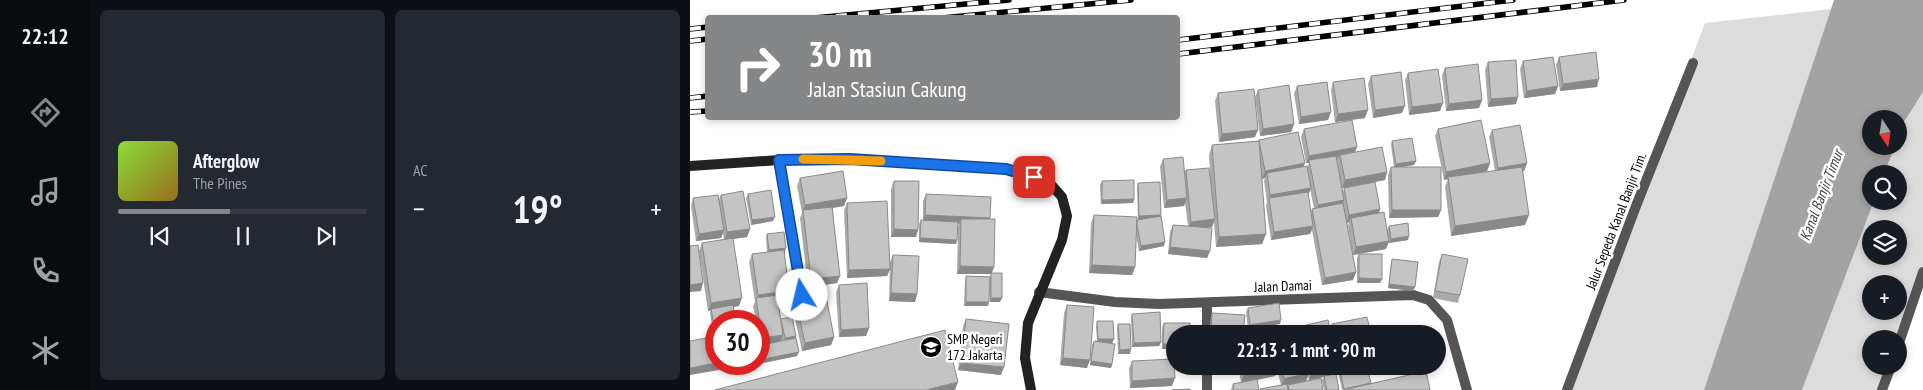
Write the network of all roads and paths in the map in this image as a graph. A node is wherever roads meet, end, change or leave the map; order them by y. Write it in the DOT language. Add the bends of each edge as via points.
graph roads {
  1 [pos="1693,63"];
  2 [pos="779,160"];
  3 [pos="690,166"];
  4 [pos="1923,272"];
  5 [pos="1039,292"];
  6 [pos="802,295"];
  7 [pos="1207,303"];
  8 [pos="1207,325"];
  9 [pos="1903,330"];
  10 [pos="1207,375"];
  11 [pos="1888,375"];
  12 [pos="1032,390"];
  13 [pos="1207,390"];
  14 [pos="1467,390"];
  15 [pos="1567,390"];
  16 [pos="1882,390"];
  1 -- 15 [label="street, Jalur Sepeda Kanal Banjir Tim."];
  2 -- 3 [label="street"];
  2 -- 5 [label="street" via="850,159 1006,169 1048,181 1062,198 1067,216 1062,240"];
  2 -- 6 [label="street"];
  4 -- 9 [label="street"];
  5 -- 7 [label="street, Jalan Damai" via="1115,302"];
  5 -- 12 [label="street" via="1025,340"];
  7 -- 8 [label="street"];
  7 -- 14 [label="street, Jalan Damai" via="1413,295 1429,300 1447,320"];
  10 -- 13 [label="street"];
  11 -- 16 [label="street"];
}
